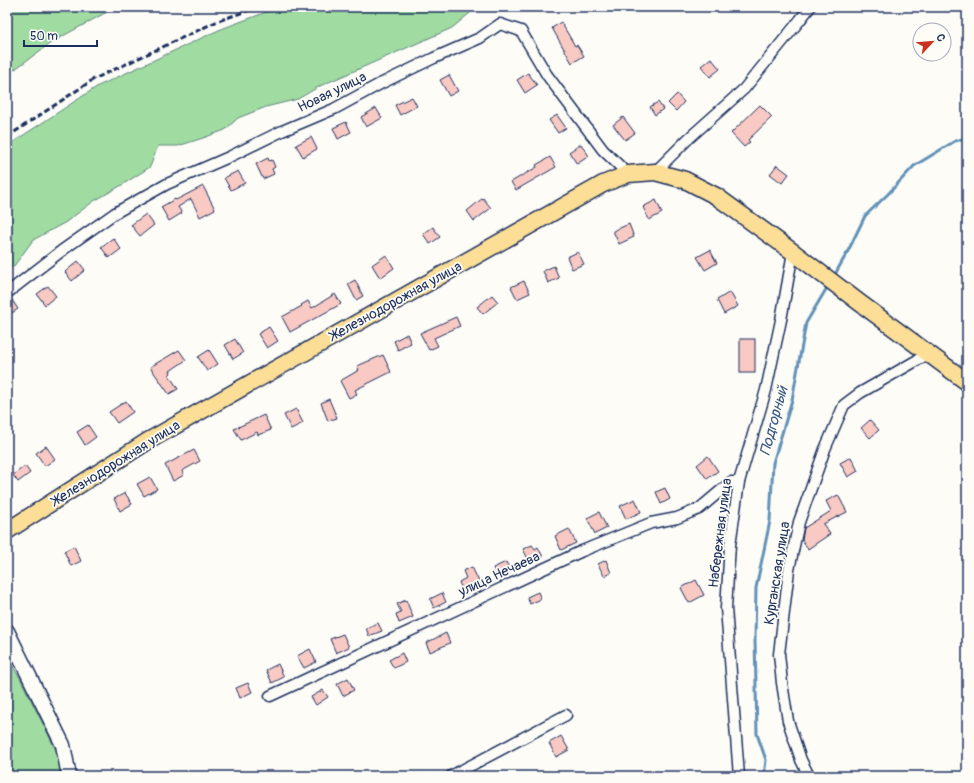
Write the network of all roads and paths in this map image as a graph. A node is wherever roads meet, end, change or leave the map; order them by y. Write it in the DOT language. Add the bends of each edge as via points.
graph roads {
  1 [pos="810,7"];
  2 [pos="655,172"];
  3 [pos="628,174"];
  4 [pos="793,252"];
  5 [pos="7,293"];
  6 [pos="860,303"];
  7 [pos="928,354"];
  8 [pos="967,368"];
  9 [pos="967,382"];
  10 [pos="739,482"];
  11 [pos="7,531"];
  12 [pos="7,631"];
  13 [pos="270,696"];
  14 [pos="566,715"];
  15 [pos="70,776"];
  16 [pos="451,776"];
  17 [pos="739,776"];
  18 [pos="809,776"];
  1 -- 2 [label="street" via="744,89"];
  2 -- 3 [label="main road, Железнодорожная улица"];
  2 -- 4 [label="main road, Железнодорожная улица" via="685,180 716,196"];
  3 -- 5 [label="street, Новая улица" via="603,150 547,75 521,31 500,24 480,38 427,61 334,109 167,184 115,213"];
  3 -- 11 [label="main road, Железнодорожная улица" via="596,188 148,441"];
  4 -- 6 [label="main road, Железнодорожная улица"];
  4 -- 10 [label="street, Набережная улица" via="766,390"];
  6 -- 7 [label="main road"];
  6 -- 8 [label="main road"];
  7 -- 9 [label="main road"];
  7 -- 18 [label="street, Курганская улица" via="844,405 799,522 789,570 779,654 788,721"];
  10 -- 13 [label="street, улица Нечаева" via="731,482 700,509 677,518 651,523 582,551"];
  10 -- 17 [label="street, Набережная улица" via="730,545 726,608"];
  12 -- 15 [label="main road" via="63,745"];
  14 -- 16 [label="street"];
}
